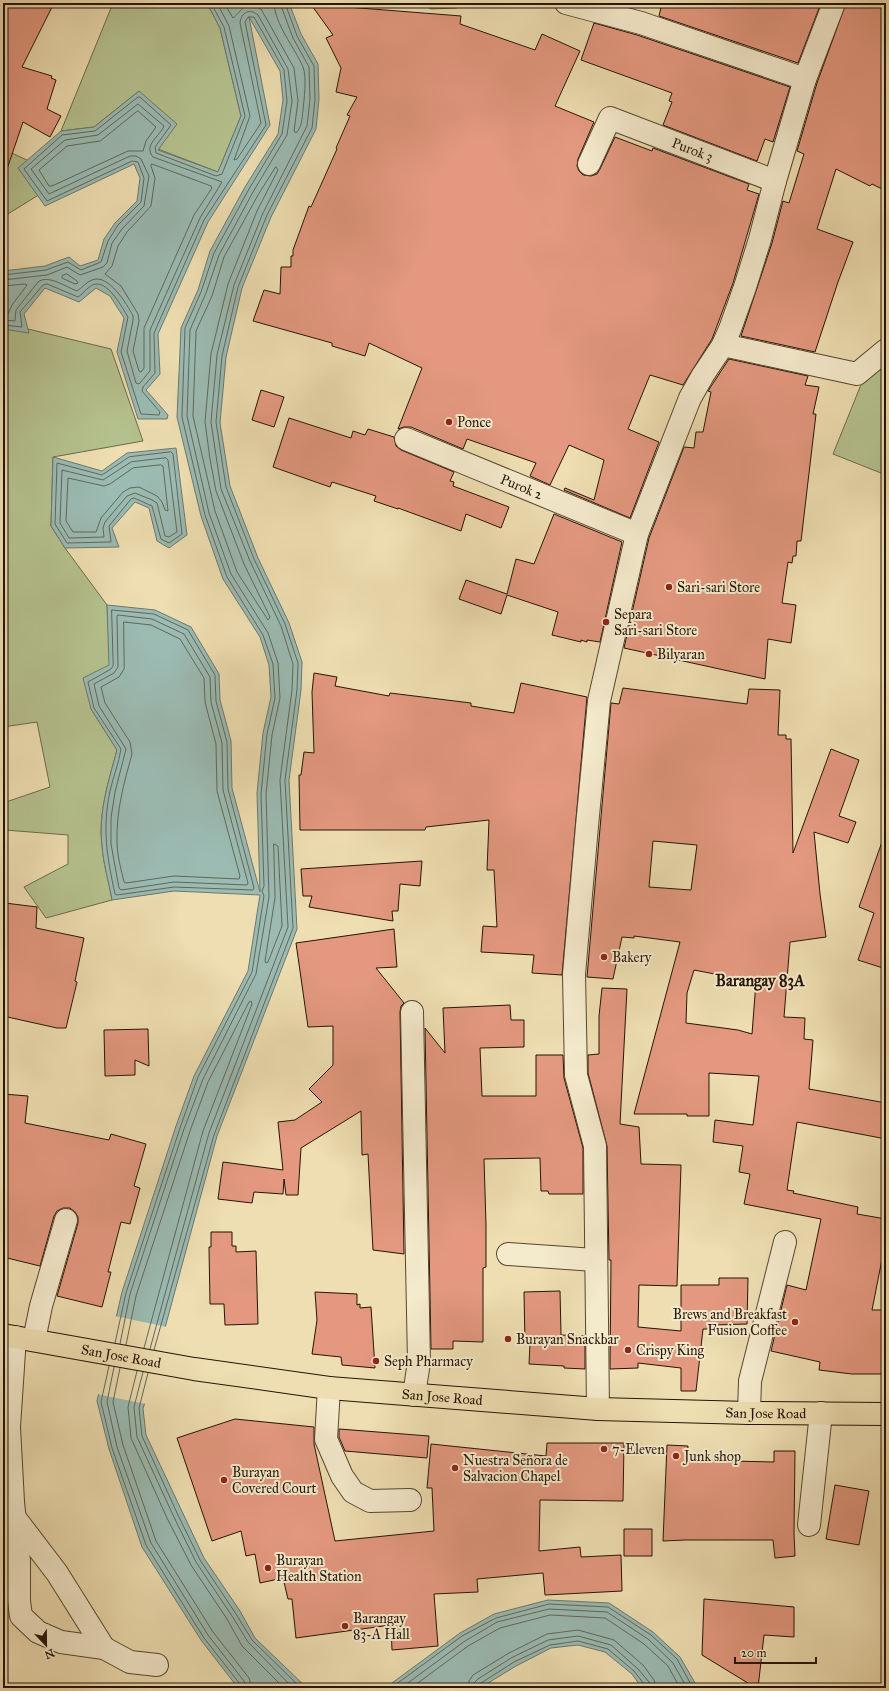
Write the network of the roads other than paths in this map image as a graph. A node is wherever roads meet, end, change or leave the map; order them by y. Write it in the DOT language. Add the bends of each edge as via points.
graph roads {
  1 [pos="566,3"];
  2 [pos="834,3"];
  3 [pos="616,10"];
  4 [pos="805,78"];
  5 [pos="589,164"];
  6 [pos="775,180"];
  7 [pos="724,345"];
  8 [pos="886,350"];
  9 [pos="406,439"];
  10 [pos="637,534"];
  11 [pos="412,1012"];
  12 [pos="66,1220"];
  13 [pos="785,1242"];
  14 [pos="508,1254"];
  15 [pos="595,1260"];
  16 [pos="17,1337"];
  17 [pos="329,1388"];
  18 [pos="414,1395"];
  19 [pos="598,1408"];
  20 [pos="749,1413"];
  21 [pos="821,1413"];
  22 [pos="886,1414"];
  23 [pos="410,1500"];
  24 [pos="15,1518"];
  25 [pos="809,1525"];
  26 [pos="104,1648"];
  27 [pos="157,1665"];
  1 -- 3 [label="street"];
  2 -- 4 [label="street"];
  3 -- 4 [label="street" via="641,23"];
  4 -- 6 [label="street"];
  5 -- 6 [label="street, Purok 3" via="610,118"];
  6 -- 7 [label="street" via="760,239"];
  7 -- 8 [label="street" via="857,374"];
  7 -- 10 [label="street" via="690,398"];
  9 -- 10 [label="street, Purok 2"];
  10 -- 15 [label="street" via="599,701 574,974 576,1075 595,1146"];
  11 -- 18 [label="street" via="419,1362"];
  12 -- 16 [label="street" via="41,1306"];
  13 -- 20 [label="street" via="750,1381"];
  14 -- 15 [label="street"];
  15 -- 19 [label="street"];
  16 -- 17 [label="main road, San Jose Road" via="194,1369"];
  16 -- 24 [label="street" via="9,1427"];
  17 -- 18 [label="main road, San Jose Road"];
  17 -- 23 [label="street" via="326,1439 342,1476 353,1492 370,1501"];
  18 -- 19 [label="main road, San Jose Road"];
  19 -- 20 [label="main road, San Jose Road"];
  20 -- 21 [label="main road, San Jose Road"];
  21 -- 22 [label="main road, San Jose Road"];
  21 -- 25 [label="street"];
  24 -- 26 [label="street" via="57,1573"];
  24 -- 26 [label="street" via="19,1561 18,1602 21,1616 38,1632 61,1642"];
  26 -- 27 [label="street" via="130,1662"];
}
